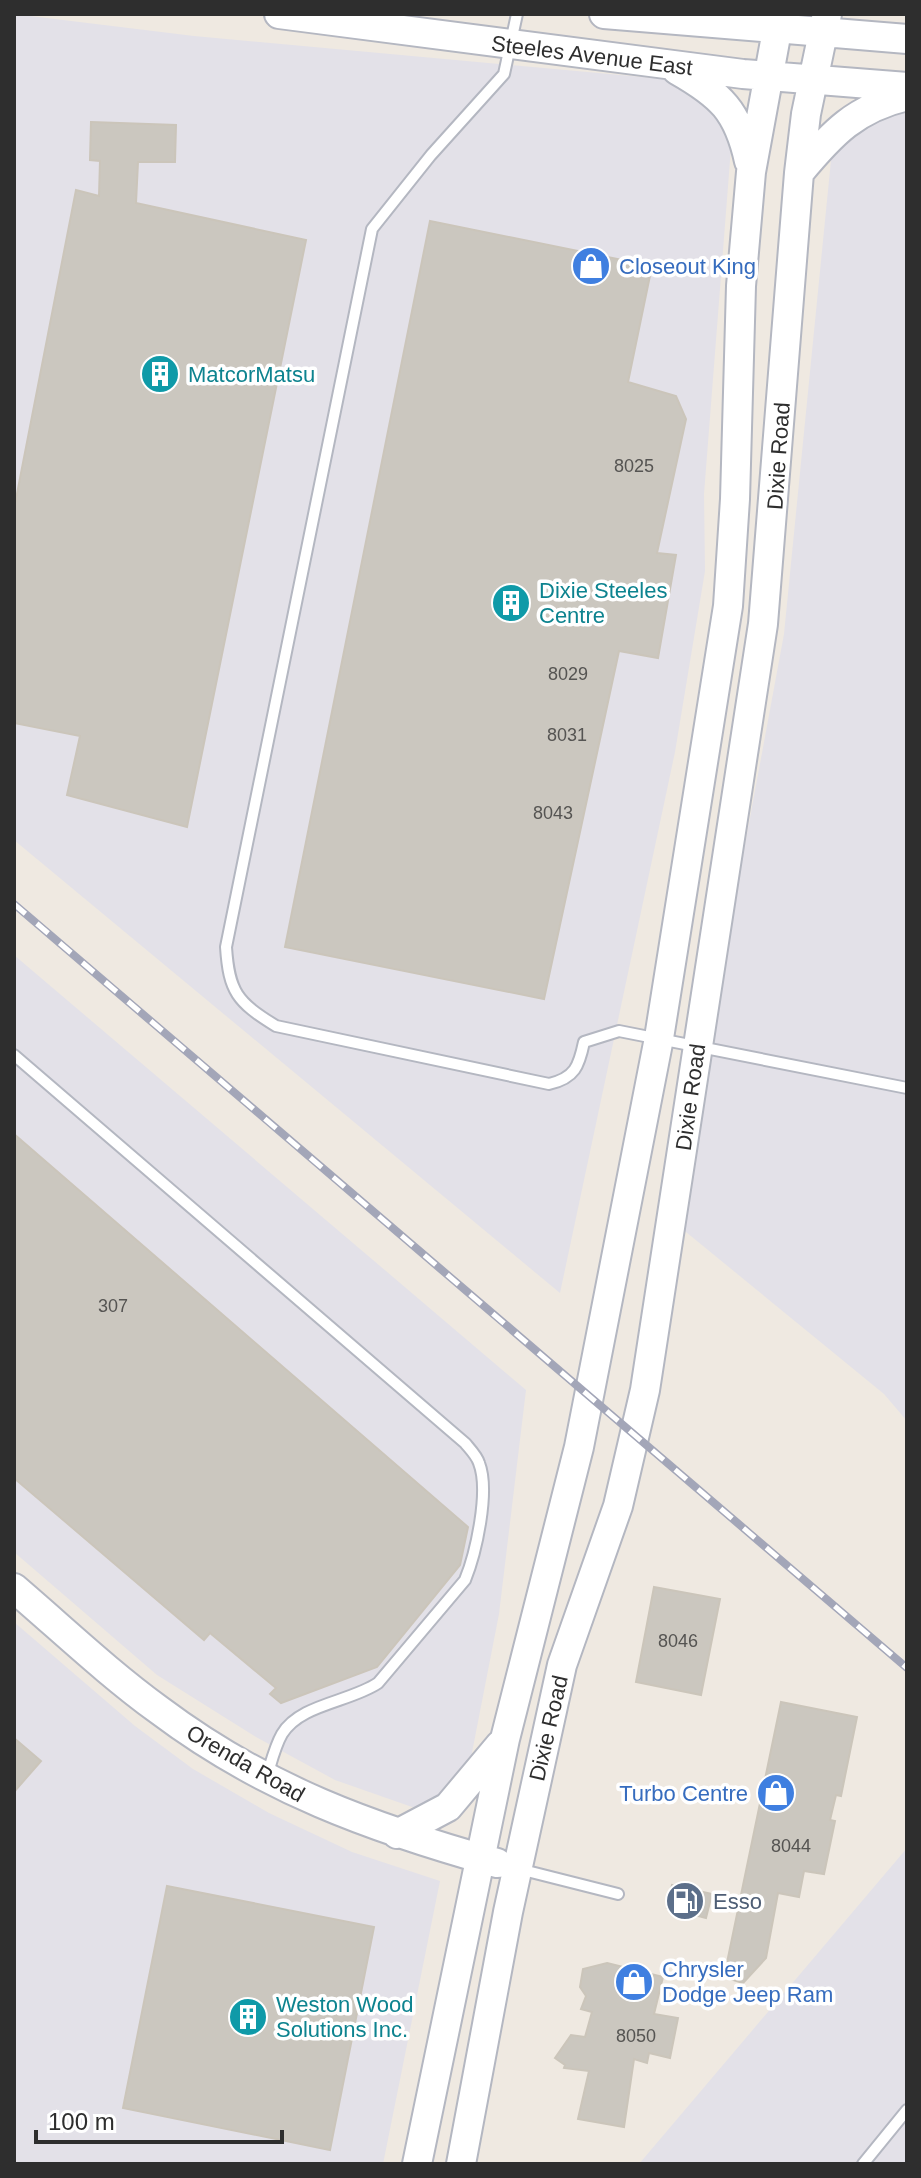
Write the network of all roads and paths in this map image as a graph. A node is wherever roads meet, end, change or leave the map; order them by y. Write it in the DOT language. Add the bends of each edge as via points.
graph roads {
  1 [pos="279,14"];
  2 [pos="517,14"];
  3 [pos="604,14"];
  4 [pos="883,14"];
  5 [pos="676,16"];
  6 [pos="779,21"];
  7 [pos="825,23"];
  8 [pos="907,28"];
  9 [pos="907,39"];
  10 [pos="511,45"];
  11 [pos="666,64"];
  12 [pos="768,75"];
  13 [pos="813,79"];
  14 [pos="907,87"];
  15 [pos="907,96"];
  16 [pos="751,172"];
  17 [pos="799,173"];
  18 [pos="659,1038"];
  19 [pos="697,1047"];
  20 [pos="14,1055"];
  21 [pos="907,1088"];
  22 [pos="14,1588"];
  23 [pos="505,1739"];
  24 [pos="266,1778"];
  25 [pos="397,1834"];
  26 [pos="480,1858"];
  27 [pos="517,1868"];
  28 [pos="618,1894"];
  29 [pos="907,2110"];
  30 [pos="417,2164"];
  31 [pos="461,2164"];
  32 [pos="863,2164"];
  1 -- 10 [label="main road, Steeles Avenue East"];
  2 -- 10 [label="lane"];
  3 -- 5 [label="main road, Steeles Avenue East"];
  4 -- 8 [label="main road"];
  5 -- 6 [label="main road, Steeles Avenue East"];
  6 -- 7 [label="main road, Steeles Avenue East"];
  6 -- 12 [label="main road, Dixie Road"];
  7 -- 9 [label="main road, Steeles Avenue East"];
  7 -- 13 [label="main road, Dixie Road"];
  10 -- 11 [label="main road, Steeles Avenue East"];
  10 -- 18 [label="lane" via="504,74 372,229 226,947 228,981 251,1010 276,1026 549,1084 565,1080 579,1067 584,1042 619,1031"];
  11 -- 12 [label="main road, Steeles Avenue East"];
  11 -- 16 [label="main road" via="710,89 727,107 741,126"];
  12 -- 13 [label="main road, Steeles Avenue East"];
  12 -- 16 [label="main road, Dixie Road"];
  13 -- 14 [label="main road, Steeles Avenue East"];
  13 -- 17 [label="main road, Dixie Road"];
  15 -- 17 [label="main road" via="875,104 854,117"];
  16 -- 18 [label="main road, Dixie Road" via="728,606"];
  17 -- 19 [label="main road, Dixie Road" via="763,624"];
  18 -- 19 [label="lane"];
  18 -- 23 [label="main road, Dixie Road" via="579,1447"];
  19 -- 21 [label="lane"];
  19 -- 27 [label="main road, Dixie Road" via="632,1456 562,1665"];
  20 -- 24 [label="lane" via="465,1443 479,1461 484,1485 465,1580 378,1683 290,1723"];
  22 -- 24 [label="main road, Orenda Road" via="160,1712"];
  23 -- 25 [label="main road" via="448,1807"];
  23 -- 26 [label="main road, Dixie Road"];
  24 -- 25 [label="main road, Orenda Road"];
  25 -- 26 [label="main road, Orenda Road"];
  26 -- 27 [label="main road, Orenda Road"];
  26 -- 30 [label="main road, Dixie Road"];
  27 -- 28 [label="lane"];
  27 -- 31 [label="main road, Dixie Road"];
  29 -- 32 [label="lane"];
}
